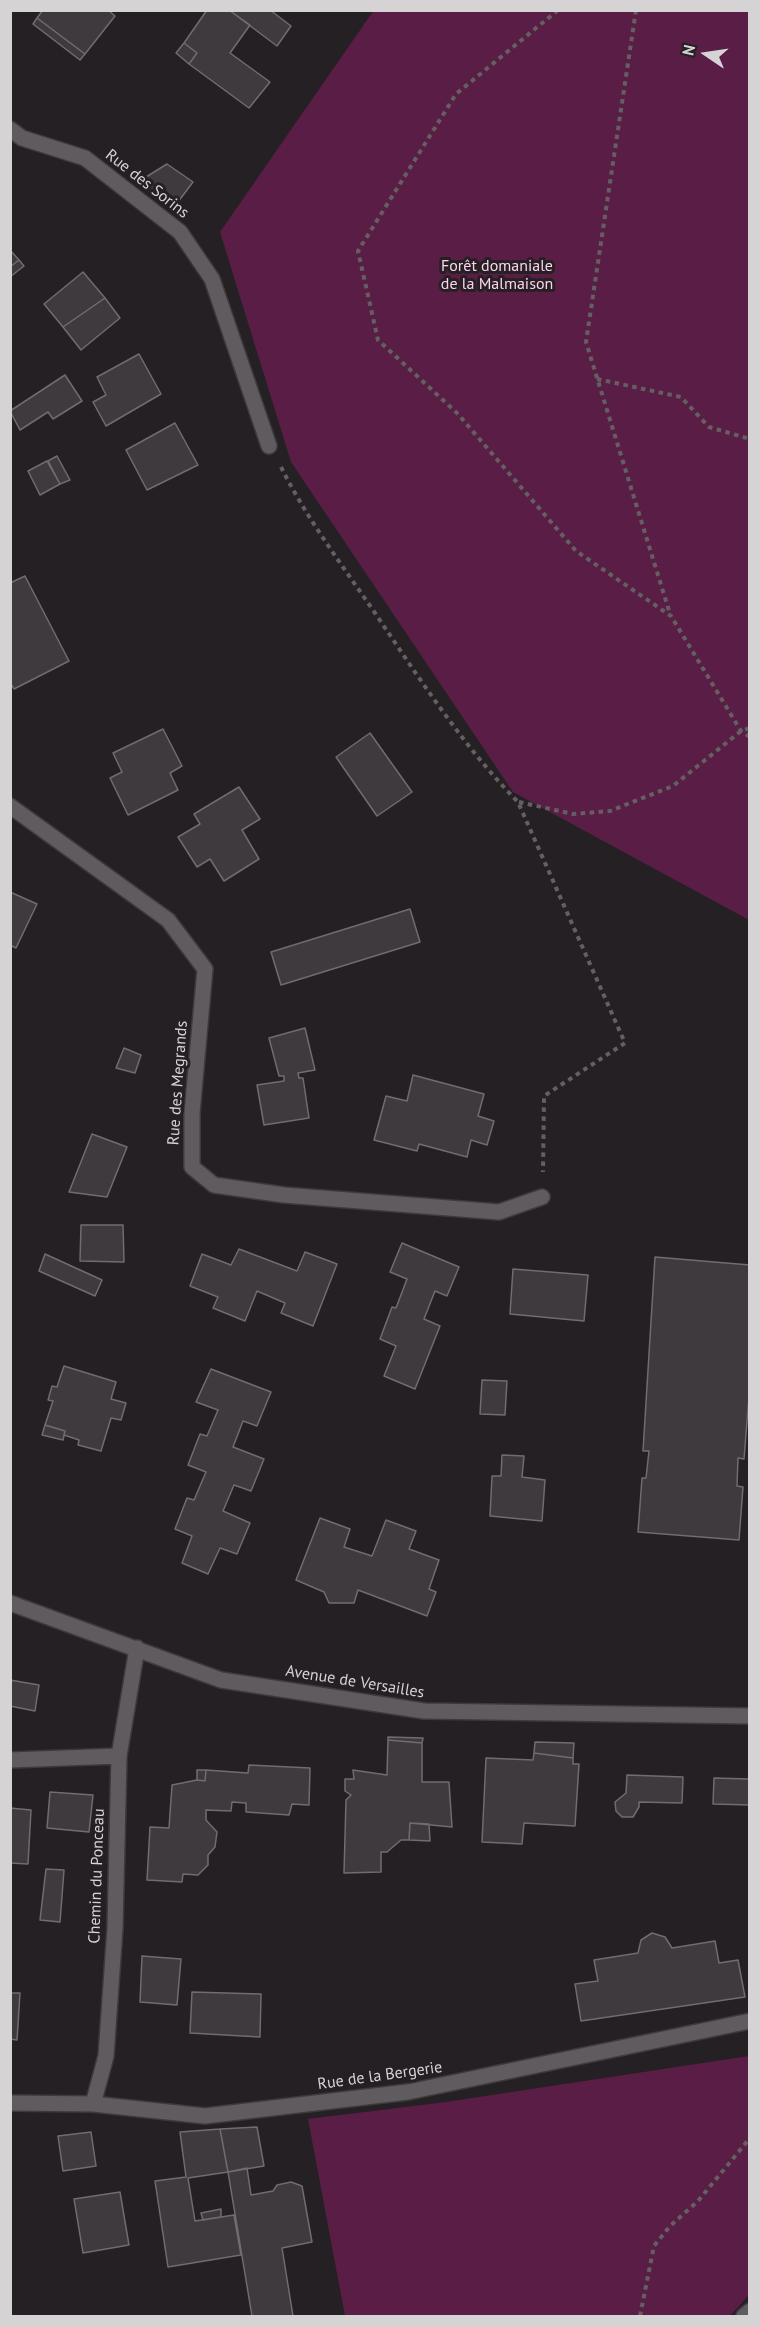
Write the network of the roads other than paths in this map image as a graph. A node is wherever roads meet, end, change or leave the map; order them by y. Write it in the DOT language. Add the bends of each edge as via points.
graph roads {
  1 [pos="10,129"];
  2 [pos="270,446"];
  3 [pos="10,806"];
  4 [pos="542,1197"];
  5 [pos="10,1603"];
  6 [pos="137,1648"];
  7 [pos="750,1716"];
  8 [pos="119,1756"];
  9 [pos="10,1760"];
  10 [pos="750,2021"];
  11 [pos="10,2103"];
  12 [pos="93,2104"];
  13 [pos="750,2311"];
  14 [pos="744,2316"];
  1 -- 2 [label="street, Rue des Sorins" via="22,138 85,158 180,232 212,279"];
  3 -- 4 [label="street, Rue des Megrands" via="168,920 205,969 192,1113 192,1167 214,1185 284,1195 499,1212"];
  5 -- 6 [label="street, Avenue de Versailles"];
  6 -- 7 [label="street, Avenue de Versailles" via="221,1680 424,1711"];
  6 -- 8 [label="street, Chemin du Ponceau"];
  8 -- 9 [label="street"];
  8 -- 12 [label="street, Chemin du Ponceau" via="115,1928 105,2056"];
  10 -- 12 [label="street, Rue de la Bergerie" via="408,2092 205,2116"];
  11 -- 12 [label="street, Rue de la Bergerie"];
  13 -- 14 [label="street"];
}
